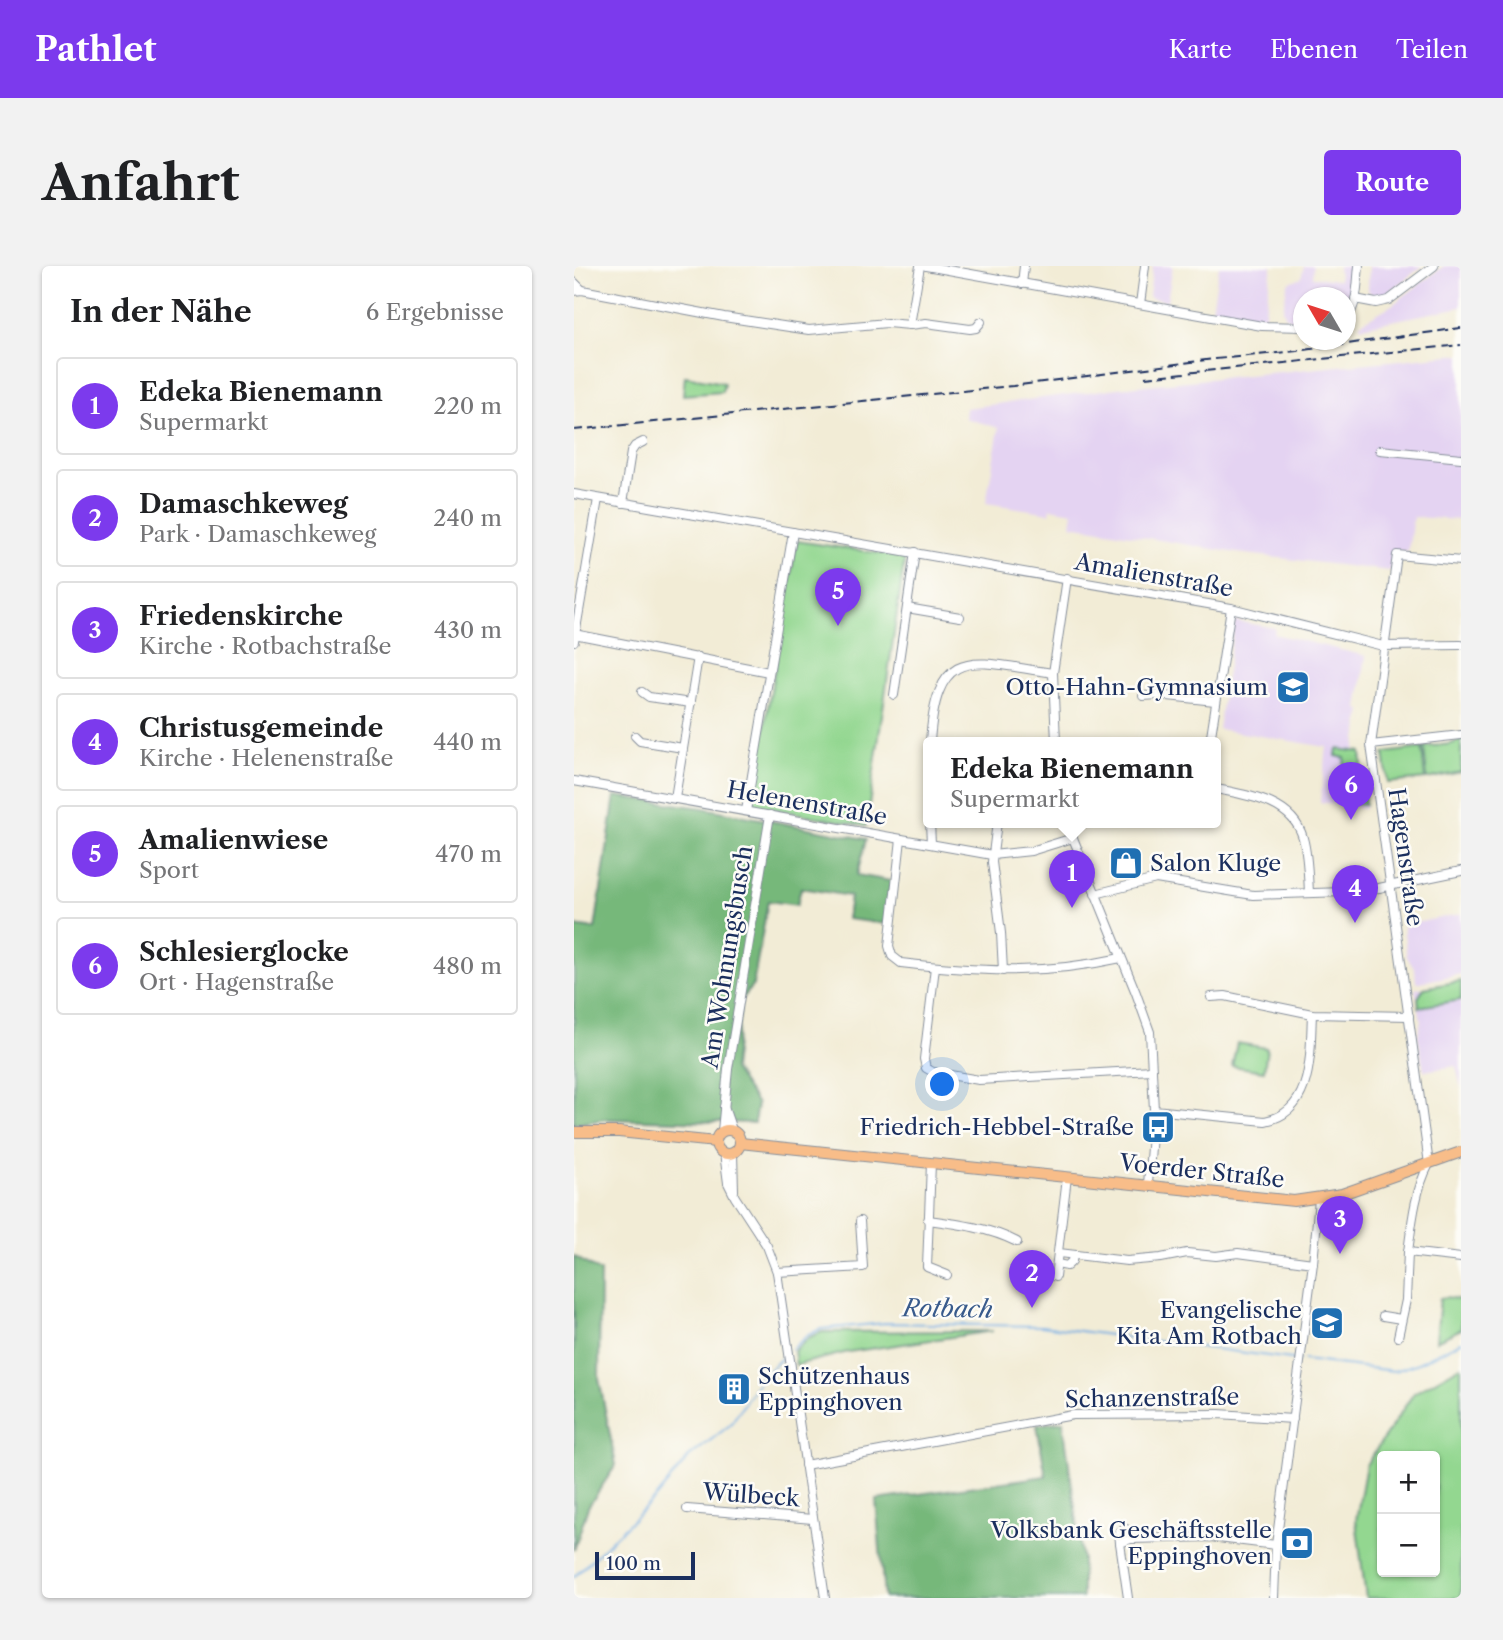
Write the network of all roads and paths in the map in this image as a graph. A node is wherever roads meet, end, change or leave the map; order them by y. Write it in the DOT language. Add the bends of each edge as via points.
graph roads {
  1 [pos="920,266"];
  2 [pos="926,266"];
  3 [pos="1024,266"];
  4 [pos="1145,266"];
  5 [pos="1359,266"];
  6 [pos="1434,266"];
  7 [pos="574,282"];
  8 [pos="1021,284"];
  9 [pos="578,290"];
  10 [pos="1356,291"];
  11 [pos="1356,299"];
  12 [pos="1140,304"];
  13 [pos="981,321"];
  14 [pos="910,325"];
  15 [pos="1293,327"];
  16 [pos="643,442"];
  17 [pos="1380,450"];
  18 [pos="1461,458"];
  19 [pos="574,494"];
  20 [pos="598,499"];
  21 [pos="623,503"];
  22 [pos="793,532"];
  23 [pos="915,552"];
  24 [pos="1461,561"];
  25 [pos="1068,578"];
  26 [pos="907,608"];
  27 [pos="1231,608"];
  28 [pos="960,617"];
  29 [pos="574,636"];
  30 [pos="1461,645"];
  31 [pos="1383,646"];
  32 [pos="698,657"];
  33 [pos="769,672"];
  34 [pos="1053,673"];
  35 [pos="642,692"];
  36 [pos="894,695"];
  37 [pos="1143,696"];
  38 [pos="1215,701"];
  39 [pos="691,703"];
  40 [pos="1461,735"];
  41 [pos="635,736"];
  42 [pos="931,737"];
  43 [pos="1056,737"];
  44 [pos="1211,737"];
  45 [pos="1371,745"];
  46 [pos="683,748"];
  47 [pos="574,781"];
  48 [pos="1221,790"];
  49 [pos="675,798"];
  50 [pos="746,811"];
  51 [pos="770,815"];
  52 [pos="930,828"];
  53 [pos="997,828"];
  54 [pos="1071,828"];
  55 [pos="1073,838"];
  56 [pos="901,839"];
  57 [pos="930,844"];
  58 [pos="992,855"];
  59 [pos="1461,871"];
  60 [pos="1391,886"];
  61 [pos="1309,893"];
  62 [pos="1095,894"];
  63 [pos="1121,958"];
  64 [pos="935,967"];
  65 [pos="1003,971"];
  66 [pos="1211,997"];
  67 [pos="1312,1014"];
  68 [pos="1409,1016"];
  69 [pos="1152,1070"];
  70 [pos="1154,1110"];
  71 [pos="727,1131"];
  72 [pos="574,1132"];
  73 [pos="716,1142"];
  74 [pos="740,1143"];
  75 [pos="1461,1152"];
  76 [pos="728,1153"];
  77 [pos="931,1163"];
  78 [pos="1429,1164"];
  79 [pos="1067,1177"];
  80 [pos="1148,1184"];
  81 [pos="1319,1199"];
  82 [pos="928,1220"];
  83 [pos="860,1221"];
  84 [pos="1017,1242"];
  85 [pos="1408,1252"];
  86 [pos="1059,1253"];
  87 [pos="1073,1255"];
  88 [pos="1461,1258"];
  89 [pos="1313,1263"];
  90 [pos="1057,1264"];
  91 [pos="777,1272"];
  92 [pos="947,1275"];
  93 [pos="1055,1276"];
  94 [pos="1383,1316"];
  95 [pos="1401,1319"];
  96 [pos="1398,1337"];
  97 [pos="1293,1419"];
  98 [pos="805,1465"];
  99 [pos="687,1509"];
  100 [pos="813,1518"];
  101 [pos="1276,1545"];
  102 [pos="825,1598"];
  103 [pos="1128,1598"];
  104 [pos="1274,1598"];
  1 -- 14 [label="street"];
  2 -- 8 [label="street"];
  3 -- 8 [label="street"];
  4 -- 12 [label="street"];
  5 -- 10 [label="street"];
  6 -- 11 [label="street" via="1389,300"];
  7 -- 9 [label="street"];
  8 -- 12 [label="street"];
  9 -- 14 [label="street" via="809,330"];
  12 -- 15 [label="street" via="1262,326"];
  13 -- 14 [label="street" via="970,329"];
  16 -- 21 [label="street" via="631,452"];
  17 -- 18 [label="street"];
  19 -- 20 [label="street, Amalienstraße"];
  20 -- 21 [label="street, Amalienstraße"];
  20 -- 29 [label="street"];
  21 -- 22 [label="street, Amalienstraße"];
  22 -- 23 [label="street, Amalienstraße"];
  22 -- 33 [label="street"];
  23 -- 25 [label="street, Amalienstraße"];
  23 -- 26 [label="street"];
  24 -- 31 [label="street, Hagenstraße" via="1397,555"];
  25 -- 27 [label="street, Amalienstraße"];
  25 -- 34 [label="street"];
  26 -- 28 [label="street"];
  26 -- 36 [label="street"];
  27 -- 31 [label="street, Amalienstraße"];
  27 -- 38 [label="street"];
  29 -- 32 [label="street"];
  30 -- 31 [label="street, Amalienstraße"];
  31 -- 45 [label="street, Hagenstraße"];
  32 -- 33 [label="street"];
  32 -- 39 [label="street"];
  33 -- 50 [label="street"];
  34 -- 42 [label="street" via="977,663 957,667 941,683"];
  34 -- 43 [label="street"];
  35 -- 39 [label="street"];
  37 -- 38 [label="street"];
  38 -- 44 [label="street"];
  39 -- 46 [label="street"];
  40 -- 45 [label="street"];
  41 -- 46 [label="street" via="640,741"];
  45 -- 60 [label="street, Hagenstraße"];
  46 -- 49 [label="street"];
  47 -- 49 [label="street, Helenenstraße"];
  48 -- 61 [label="street" via="1267,800 1294,821 1303,835"];
  49 -- 50 [label="street, Helenenstraße"];
  50 -- 51 [label="street, Helenenstraße"];
  51 -- 56 [label="street, Helenenstraße"];
  51 -- 71 [label="street, Am Wohnungsbusch" via="723,1105"];
  52 -- 57 [label="street"];
  53 -- 58 [label="street"];
  54 -- 55 [label="street"];
  55 -- 58 [label="street, Helenenstraße" via="1031,851"];
  55 -- 62 [label="street"];
  56 -- 57 [label="street, Helenenstraße"];
  56 -- 64 [label="street" via="888,946 901,963"];
  57 -- 58 [label="street, Helenenstraße"];
  58 -- 65 [label="street"];
  59 -- 60 [label="street"];
  60 -- 61 [label="street"];
  60 -- 68 [label="street, Hagenstraße"];
  61 -- 62 [label="street" via="1253,895 1156,879"];
  62 -- 63 [label="street"];
  63 -- 65 [label="street" via="1054,970"];
  63 -- 69 [label="street" via="1150,1032"];
  64 -- 65 [label="street"];
  64 -- 69 [label="street" via="924,1059 933,1072 979,1080"];
  66 -- 67 [label="street"];
  67 -- 68 [label="street"];
  67 -- 70 [label="street" via="1302,1096 1275,1119"];
  68 -- 78 [label="street, Hagenstraße"];
  69 -- 70 [label="street"];
  70 -- 80 [label="street"];
  71 -- 73 [label="main road"];
  71 -- 74 [label="main road" via="738,1135"];
  72 -- 73 [label="main road"];
  73 -- 76 [label="main road" via="718,1149"];
  74 -- 76 [label="main road"];
  74 -- 77 [label="main road, Voerder Straße"];
  75 -- 78 [label="main road, Voerder Straße"];
  76 -- 91 [label="street" via="728,1183 767,1246"];
  77 -- 79 [label="main road, Voerder Straße"];
  77 -- 82 [label="street"];
  78 -- 81 [label="main road, Voerder Straße"];
  78 -- 85 [label="street" via="1422,1178"];
  79 -- 80 [label="main road, Voerder Straße"];
  79 -- 86 [label="street"];
  80 -- 81 [label="main road, Voerder Straße" via="1294,1201"];
  81 -- 89 [label="street"];
  82 -- 84 [label="street" via="970,1226"];
  82 -- 92 [label="street" via="927,1267"];
  83 -- 91 [label="street" via="863,1268"];
  85 -- 88 [label="street"];
  85 -- 95 [label="street"];
  86 -- 87 [label="street"];
  86 -- 90 [label="street"];
  87 -- 89 [label="street" via="1127,1261 1187,1252 1238,1253"];
  87 -- 90 [label="street" via="1067,1266"];
  89 -- 97 [label="street"];
  90 -- 93 [label="street"];
  91 -- 98 [label="street"];
  94 -- 95 [label="street"];
  95 -- 96 [label="street"];
  97 -- 98 [label="street, Schanzenstraße" via="1219,1414 1073,1415"];
  97 -- 101 [label="street"];
  98 -- 100 [label="street"];
  99 -- 100 [label="street, Wülbeck"];
  100 -- 102 [label="street"];
  101 -- 103 [label="street" via="1210,1537 1131,1539 1129,1531 1122,1529 1118,1534"];
  101 -- 104 [label="street"];
}
